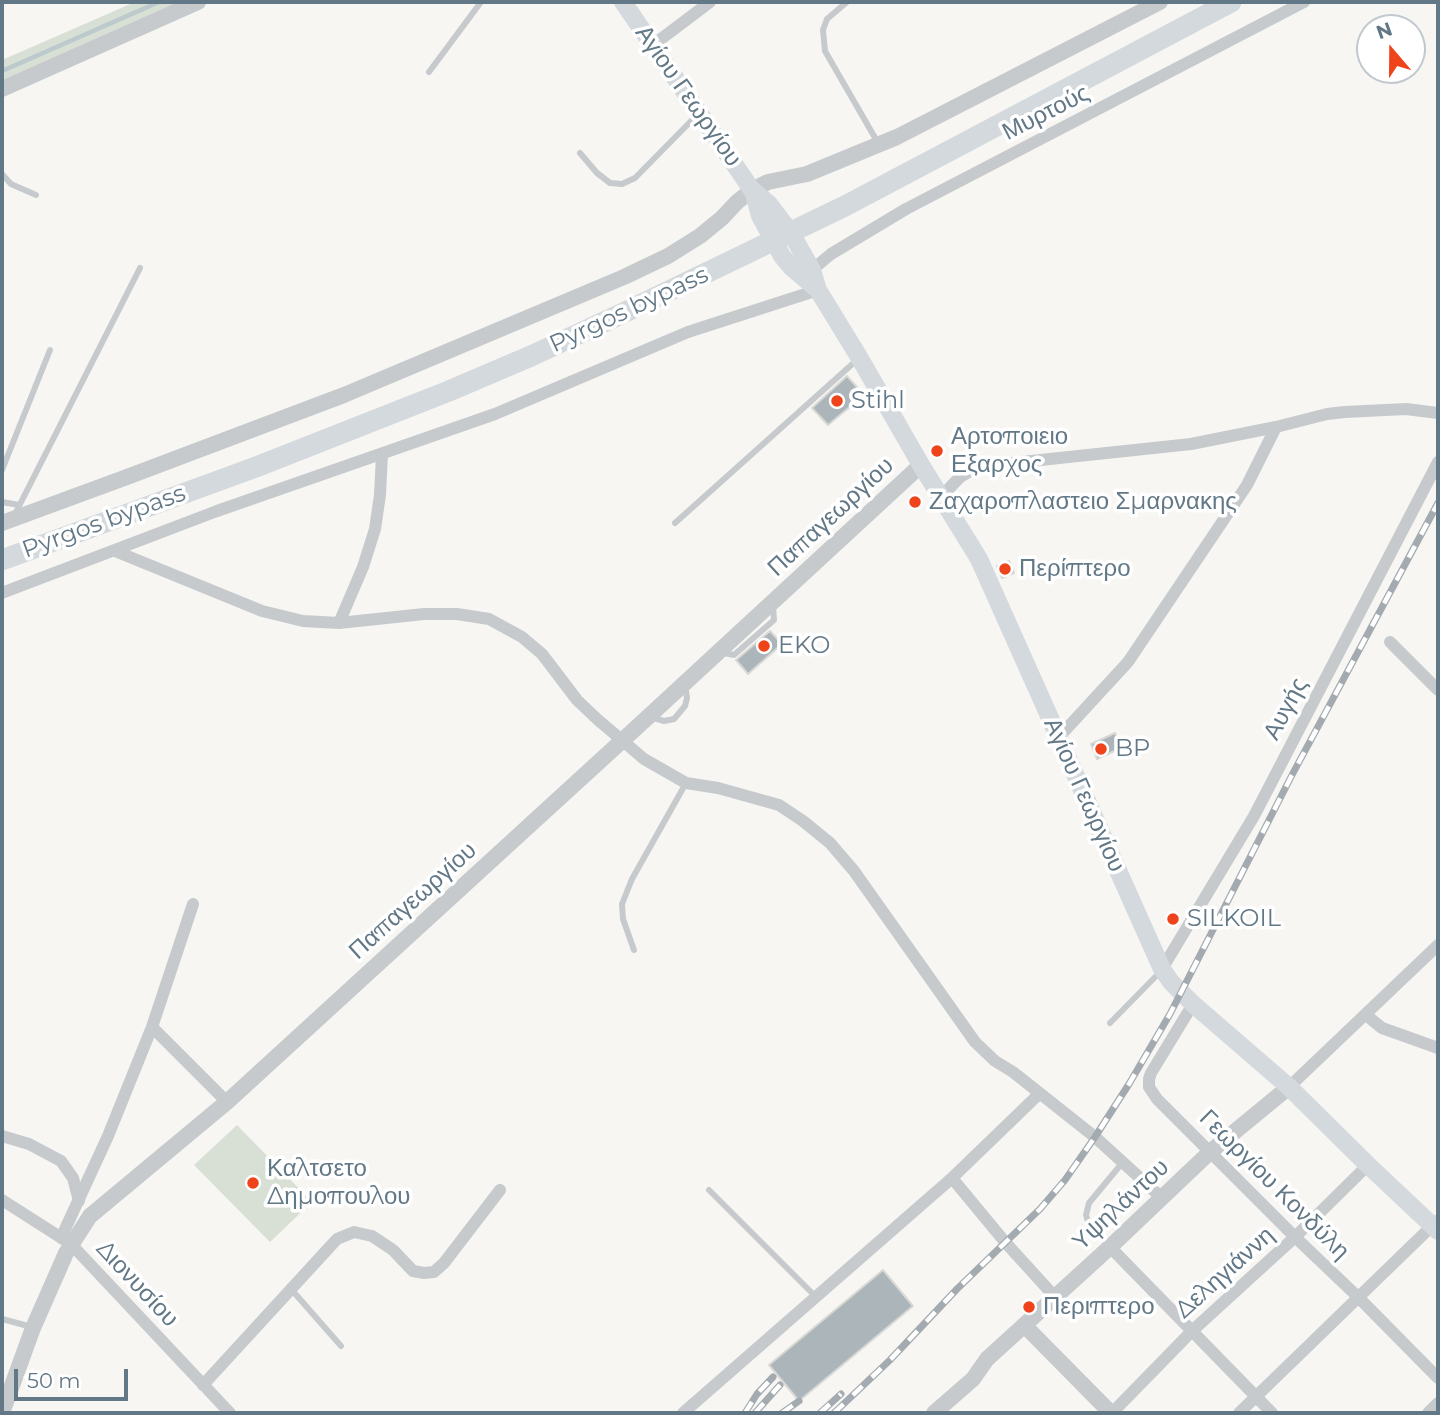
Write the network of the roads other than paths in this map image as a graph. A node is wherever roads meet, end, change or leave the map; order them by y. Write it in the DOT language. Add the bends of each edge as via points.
graph roads {
  1 [pos="198,2"];
  2 [pos="481,2"];
  3 [pos="623,2"];
  4 [pos="710,2"];
  5 [pos="847,2"];
  6 [pos="1160,2"];
  7 [pos="1231,2"];
  8 [pos="1304,2"];
  9 [pos="653,45"];
  10 [pos="429,72"];
  11 [pos="2,89"];
  12 [pos="699,112"];
  13 [pos="879,145"];
  14 [pos="580,153"];
  15 [pos="2,174"];
  16 [pos="752,190"];
  17 [pos="36,195"];
  18 [pos="782,238"];
  19 [pos="140,268"];
  20 [pos="812,270"];
  21 [pos="818,290"];
  22 [pos="50,350"];
  23 [pos="859,358"];
  24 [pos="1438,413"];
  25 [pos="1276,428"];
  26 [pos="382,453"];
  27 [pos="1438,462"];
  28 [pos="920,465"];
  29 [pos="2,470"];
  30 [pos="941,497"];
  31 [pos="2,502"];
  32 [pos="11,516"];
  33 [pos="675,523"];
  34 [pos="115,551"];
  35 [pos="2,560"];
  36 [pos="2,593"];
  37 [pos="339,623"];
  38 [pos="1390,642"];
  39 [pos="1438,690"];
  40 [pos="1058,738"];
  41 [pos="622,741"];
  42 [pos="686,783"];
  43 [pos="193,904"];
  44 [pos="1438,945"];
  45 [pos="634,950"];
  46 [pos="1162,969"];
  47 [pos="1193,1004"];
  48 [pos="1366,1015"];
  49 [pos="1110,1023"];
  50 [pos="152,1027"];
  51 [pos="1438,1048"];
  52 [pos="1289,1087"];
  53 [pos="1039,1094"];
  54 [pos="227,1102"];
  55 [pos="2,1136"];
  56 [pos="1210,1152"];
  57 [pos="1123,1162"];
  58 [pos="1368,1166"];
  59 [pos="952,1178"];
  60 [pos="500,1190"];
  61 [pos="709,1190"];
  62 [pos="1162,1198"];
  63 [pos="2,1200"];
  64 [pos="79,1202"];
  65 [pos="1436,1226"];
  66 [pos="1295,1237"];
  67 [pos="66,1241"];
  68 [pos="1110,1247"];
  69 [pos="291,1289"];
  70 [pos="816,1297"];
  71 [pos="1055,1297"];
  72 [pos="1358,1297"];
  73 [pos="2,1319"];
  74 [pos="1024,1325"];
  75 [pos="33,1328"];
  76 [pos="1192,1331"];
  77 [pos="341,1346"];
  78 [pos="987,1359"];
  79 [pos="1438,1378"];
  80 [pos="203,1385"];
  81 [pos="1256,1396"];
  82 [pos="1438,1403"];
  83 [pos="2,1413"];
  84 [pos="230,1413"];
  85 [pos="683,1413"];
  86 [pos="920,1413"];
  87 [pos="934,1413"];
  88 [pos="1111,1413"];
  89 [pos="1240,1413"];
  90 [pos="1272,1413"];
  91 [pos="1428,1413"];
  1 -- 11 [label="street"];
  2 -- 10 [label="lane"];
  3 -- 9 [label="main road, Αγίου Γεωργίου"];
  4 -- 9 [label="street"];
  5 -- 13 [label="lane" via="827,19 825,51"];
  6 -- 13 [label="street"];
  7 -- 18 [label="highway, Pyrgos bypass"];
  8 -- 20 [label="street, Μυρτούς" via="906,209"];
  9 -- 12 [label="main road, Αγίου Γεωργίου"];
  12 -- 14 [label="lane" via="635,178 622,184 610,183"];
  12 -- 16 [label="main road, Αγίου Γεωργίου"];
  13 -- 16 [label="street"];
  15 -- 17 [label="lane" via="11,184"];
  16 -- 18 [label="main road, Αγίου Γεωργίου" via="760,216"];
  16 -- 32 [label="street" via="700,236 624,277 344,395"];
  18 -- 20 [label="main road, Αγίου Γεωργίου"];
  18 -- 21 [label="main road, Αγίου Γεωργίου" via="792,268"];
  18 -- 35 [label="highway, Pyrgos bypass" via="449,391"];
  19 -- 32 [label="lane"];
  20 -- 21 [label="main road, Αγίου Γεωργίου"];
  21 -- 23 [label="main road, Αγίου Γεωργίου"];
  21 -- 26 [label="street" via="688,332 495,414"];
  22 -- 29 [label="lane"];
  23 -- 28 [label="main road, Αγίου Γεωργίου"];
  23 -- 33 [label="lane"];
  24 -- 25 [label="street" via="1345,412"];
  25 -- 30 [label="street" via="1191,444 984,466 960,477"];
  25 -- 40 [label="street" via="1247,485 1128,662"];
  26 -- 34 [label="street"];
  26 -- 37 [label="street" via="375,529"];
  27 -- 46 [label="street, Αυγής" via="1254,816"];
  28 -- 30 [label="main road, Αγίου Γεωργίου"];
  28 -- 41 [label="street, Παπαγεωργίου"];
  30 -- 40 [label="main road, Αγίου Γεωργίου" via="979,559"];
  31 -- 32 [label="lane"];
  34 -- 36 [label="street"];
  34 -- 37 [label="street" via="262,611 303,621"];
  37 -- 41 [label="street" via="424,614 489,619 542,654 578,700"];
  38 -- 39 [label="street"];
  40 -- 46 [label="main road, Αγίου Γεωργίου"];
  41 -- 42 [label="street" via="644,760"];
  41 -- 54 [label="street, Παπαγεωργίου"];
  42 -- 45 [label="lane" via="622,904"];
  42 -- 53 [label="street" via="779,805 830,843 975,1042"];
  43 -- 50 [label="street"];
  44 -- 48 [label="street"];
  46 -- 47 [label="main road, Αγίου Γεωργίου"];
  46 -- 49 [label="lane"];
  47 -- 52 [label="main road, Αγίου Γεωργίου"];
  47 -- 56 [label="street, Γεωργίου Κονδύλη" via="1151,1073 1149,1087"];
  48 -- 51 [label="street" via="1382,1028"];
  48 -- 52 [label="street"];
  50 -- 54 [label="street"];
  50 -- 64 [label="street"];
  52 -- 56 [label="street, Υψηλάντου"];
  52 -- 58 [label="main road, Αγίου Γεωργίου"];
  53 -- 57 [label="street"];
  53 -- 59 [label="street"];
  54 -- 67 [label="street, Παπαγεωργίου"];
  55 -- 64 [label="street" via="61,1161 73,1178"];
  56 -- 62 [label="street, Υψηλάντου"];
  56 -- 66 [label="street, Γεωργίου Κονδύλη"];
  57 -- 62 [label="street"];
  57 -- 68 [label="lane" via="1089,1203 1086,1215 1089,1225"];
  58 -- 65 [label="main road, Αγίου Γεωργίου"];
  58 -- 66 [label="street, Δεληγιάννη"];
  59 -- 70 [label="street"];
  59 -- 71 [label="street"];
  60 -- 69 [label="street" via="434,1272 413,1271 372,1236 354,1232 337,1239"];
  61 -- 70 [label="lane"];
  62 -- 68 [label="street, Υψηλάντου"];
  63 -- 67 [label="street, Διονυσίου"];
  64 -- 67 [label="street"];
  65 -- 72 [label="street"];
  66 -- 72 [label="street, Γεωργίου Κονδύλη"];
  66 -- 76 [label="street, Δεληγιάννη"];
  67 -- 75 [label="street, Παπαγεωργίου"];
  67 -- 80 [label="street, Διονυσίου"];
  68 -- 71 [label="street, Υψηλάντου"];
  68 -- 76 [label="street"];
  69 -- 77 [label="lane"];
  69 -- 80 [label="street"];
  70 -- 85 [label="street"];
  71 -- 74 [label="street, Υψηλάντου"];
  72 -- 79 [label="street, Γεωργίου Κονδύλη"];
  72 -- 81 [label="street"];
  73 -- 75 [label="lane"];
  74 -- 78 [label="street, Υψηλάντου"];
  74 -- 88 [label="street"];
  75 -- 83 [label="street, Παπαγεωργίου"];
  76 -- 81 [label="street"];
  76 -- 88 [label="street, Δεληγιάννη"];
  78 -- 86 [label="street, Υψηλάντου"];
  78 -- 87 [label="street, Υψηλάντου" via="973,1379"];
  80 -- 84 [label="street, Διονυσίου"];
  81 -- 89 [label="street"];
  81 -- 90 [label="street"];
  82 -- 91 [label="street"];
}
